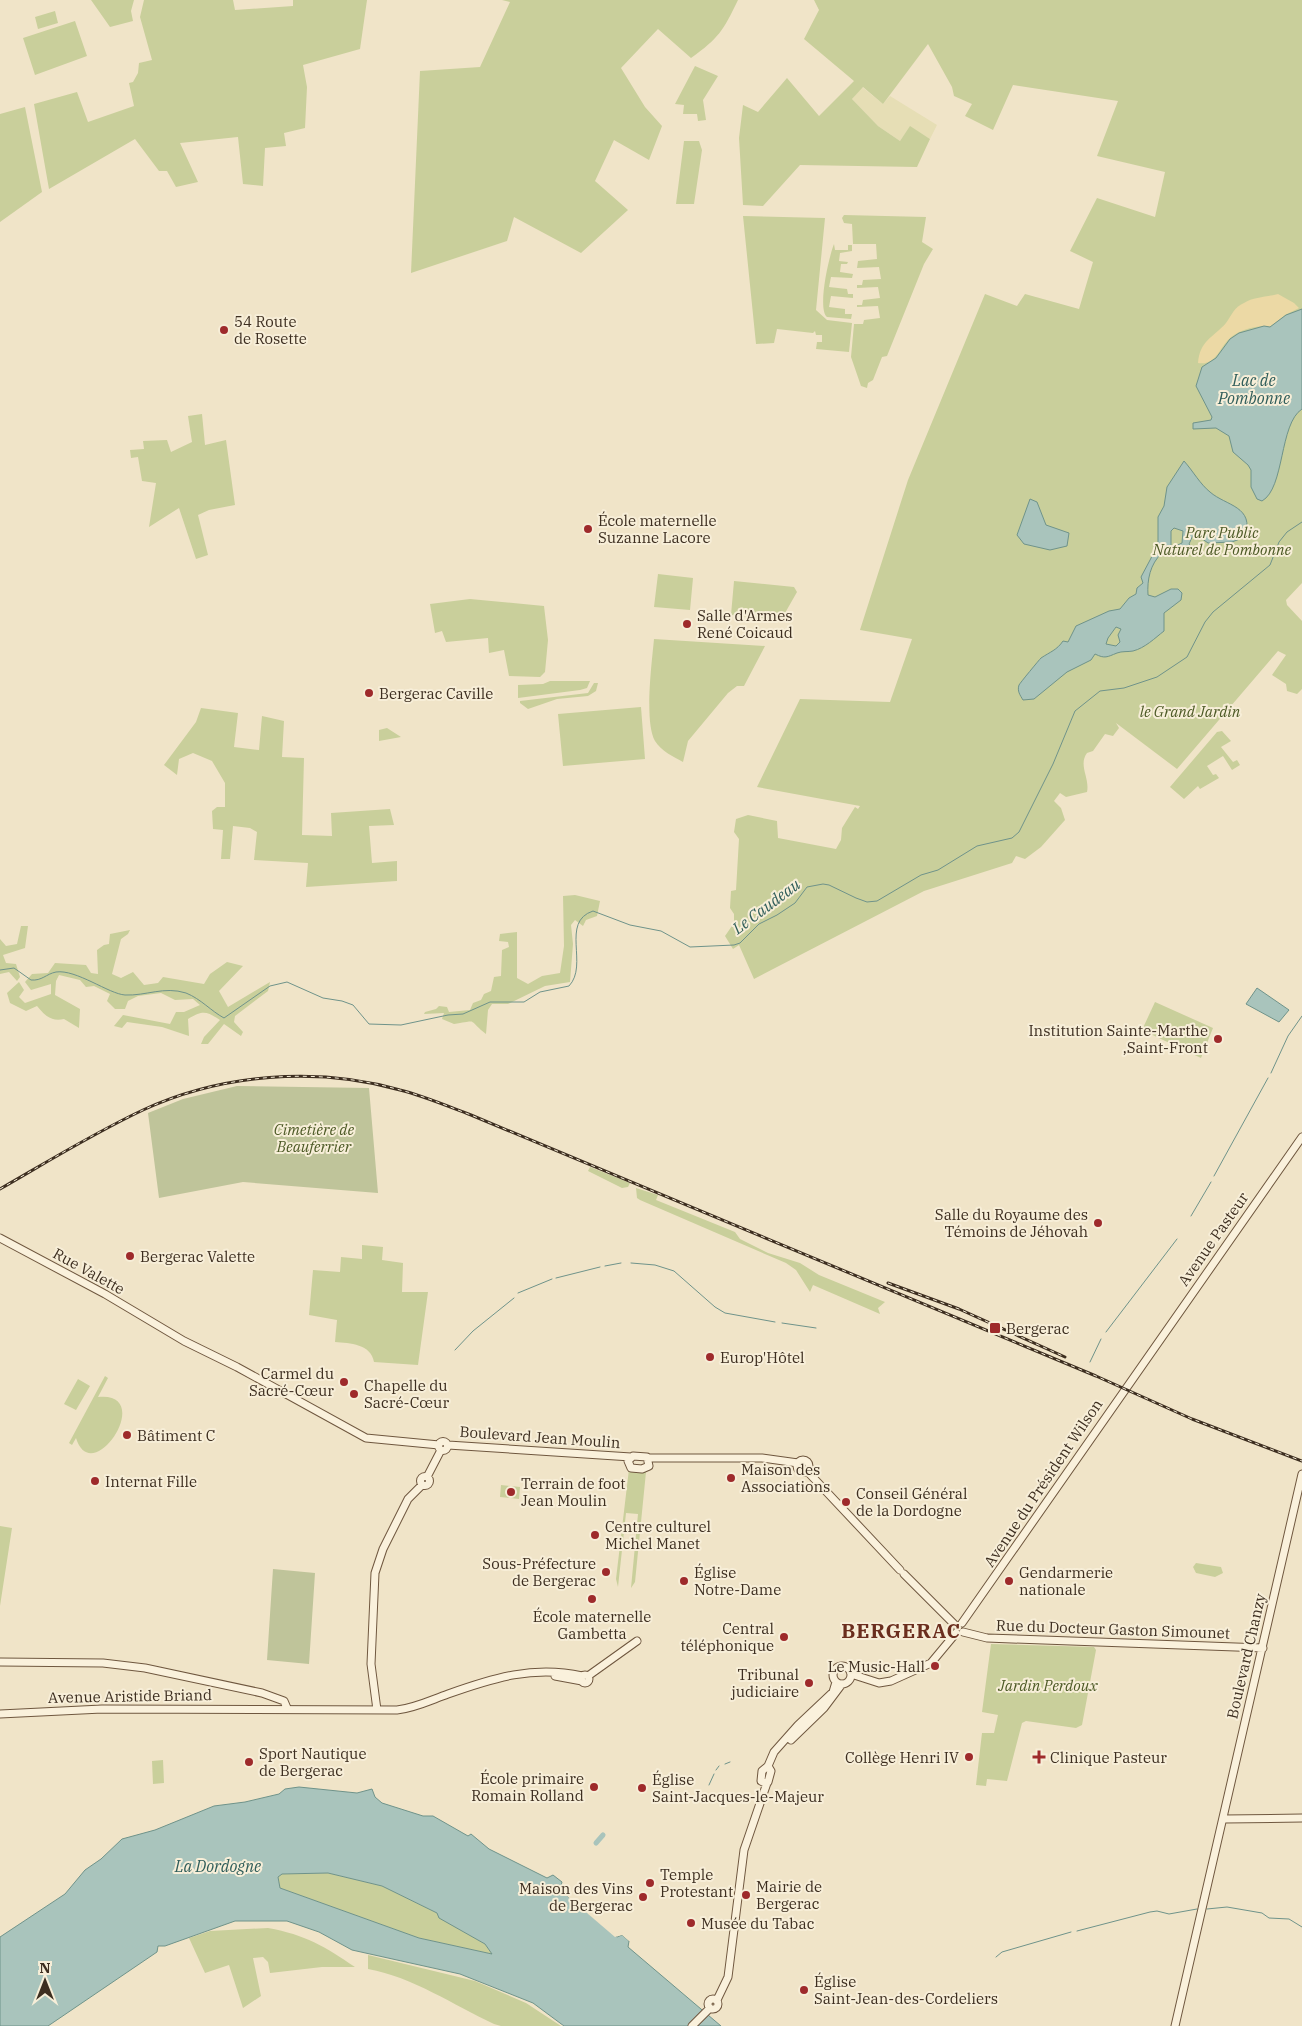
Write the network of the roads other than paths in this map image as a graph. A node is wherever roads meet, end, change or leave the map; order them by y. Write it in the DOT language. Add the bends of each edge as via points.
graph roads {
  1 [pos="1302,1137"];
  2 [pos="0,1238"];
  3 [pos="1146,1357"];
  4 [pos="366,1438"];
  5 [pos="440,1447"];
  6 [pos="631,1457"];
  7 [pos="649,1460"];
  8 [pos="1302,1474"];
  9 [pos="958,1623"];
  10 [pos="959,1632"];
  11 [pos="637,1641"];
  12 [pos="1262,1648"];
  13 [pos="0,1662"];
  14 [pos="850,1677"];
  15 [pos="839,1683"];
  16 [pos="287,1708"];
  17 [pos="378,1710"];
  18 [pos="0,1714"];
  19 [pos="1302,1818"];
  20 [pos="1224,1819"];
  21 [pos="692,2026"];
  22 [pos="1175,2026"];
  1 -- 3 [label="main road, Avenue Pasteur"];
  2 -- 4 [label="main road, Rue Valette"];
  3 -- 9 [label="main road, Avenue du Président Wilson"];
  4 -- 5 [label="main road, Boulevard Jean Moulin"];
  5 -- 6 [label="main road, Boulevard Jean Moulin" via="444,1441 448,1445"];
  5 -- 17 [label="main road" via="427,1477 408,1499 374,1573 371,1664"];
  6 -- 7 [label="main road, Boulevard Jean Moulin"];
  6 -- 7 [label="main road" via="628,1464 632,1468 647,1468"];
  7 -- 9 [label="main road" via="806,1461 807,1471 902,1572"];
  8 -- 12 [label="main road, Boulevard Chanzy"];
  9 -- 10 [label="main road" via="964,1627"];
  10 -- 12 [label="main road, Rue du Docteur Gaston Simounet" via="987,1638"];
  10 -- 14 [label="main road" via="926,1665 885,1683"];
  11 -- 17 [label="main road, Avenue Aristide Briand" via="584,1677 538,1671 506,1675 405,1709"];
  12 -- 20 [label="main road, Boulevard Chanzy"];
  13 -- 16 [label="main road" via="103,1663 145,1668 262,1693 284,1701"];
  14 -- 15 [label="main road"];
  14 -- 15 [label="main road" via="847,1667 837,1666 832,1673"];
  15 -- 21 [label="main road" via="774,1752 769,1767 763,1768 760,1779 767,1783 744,1850 728,1977 717,2000 710,2001 708,2009"];
  16 -- 17 [label="main road, Avenue Aristide Briand"];
  16 -- 18 [label="main road, Avenue Aristide Briand" via="61,1710"];
  19 -- 20 [label="main road"];
  20 -- 22 [label="main road, Boulevard Chanzy"];
}
